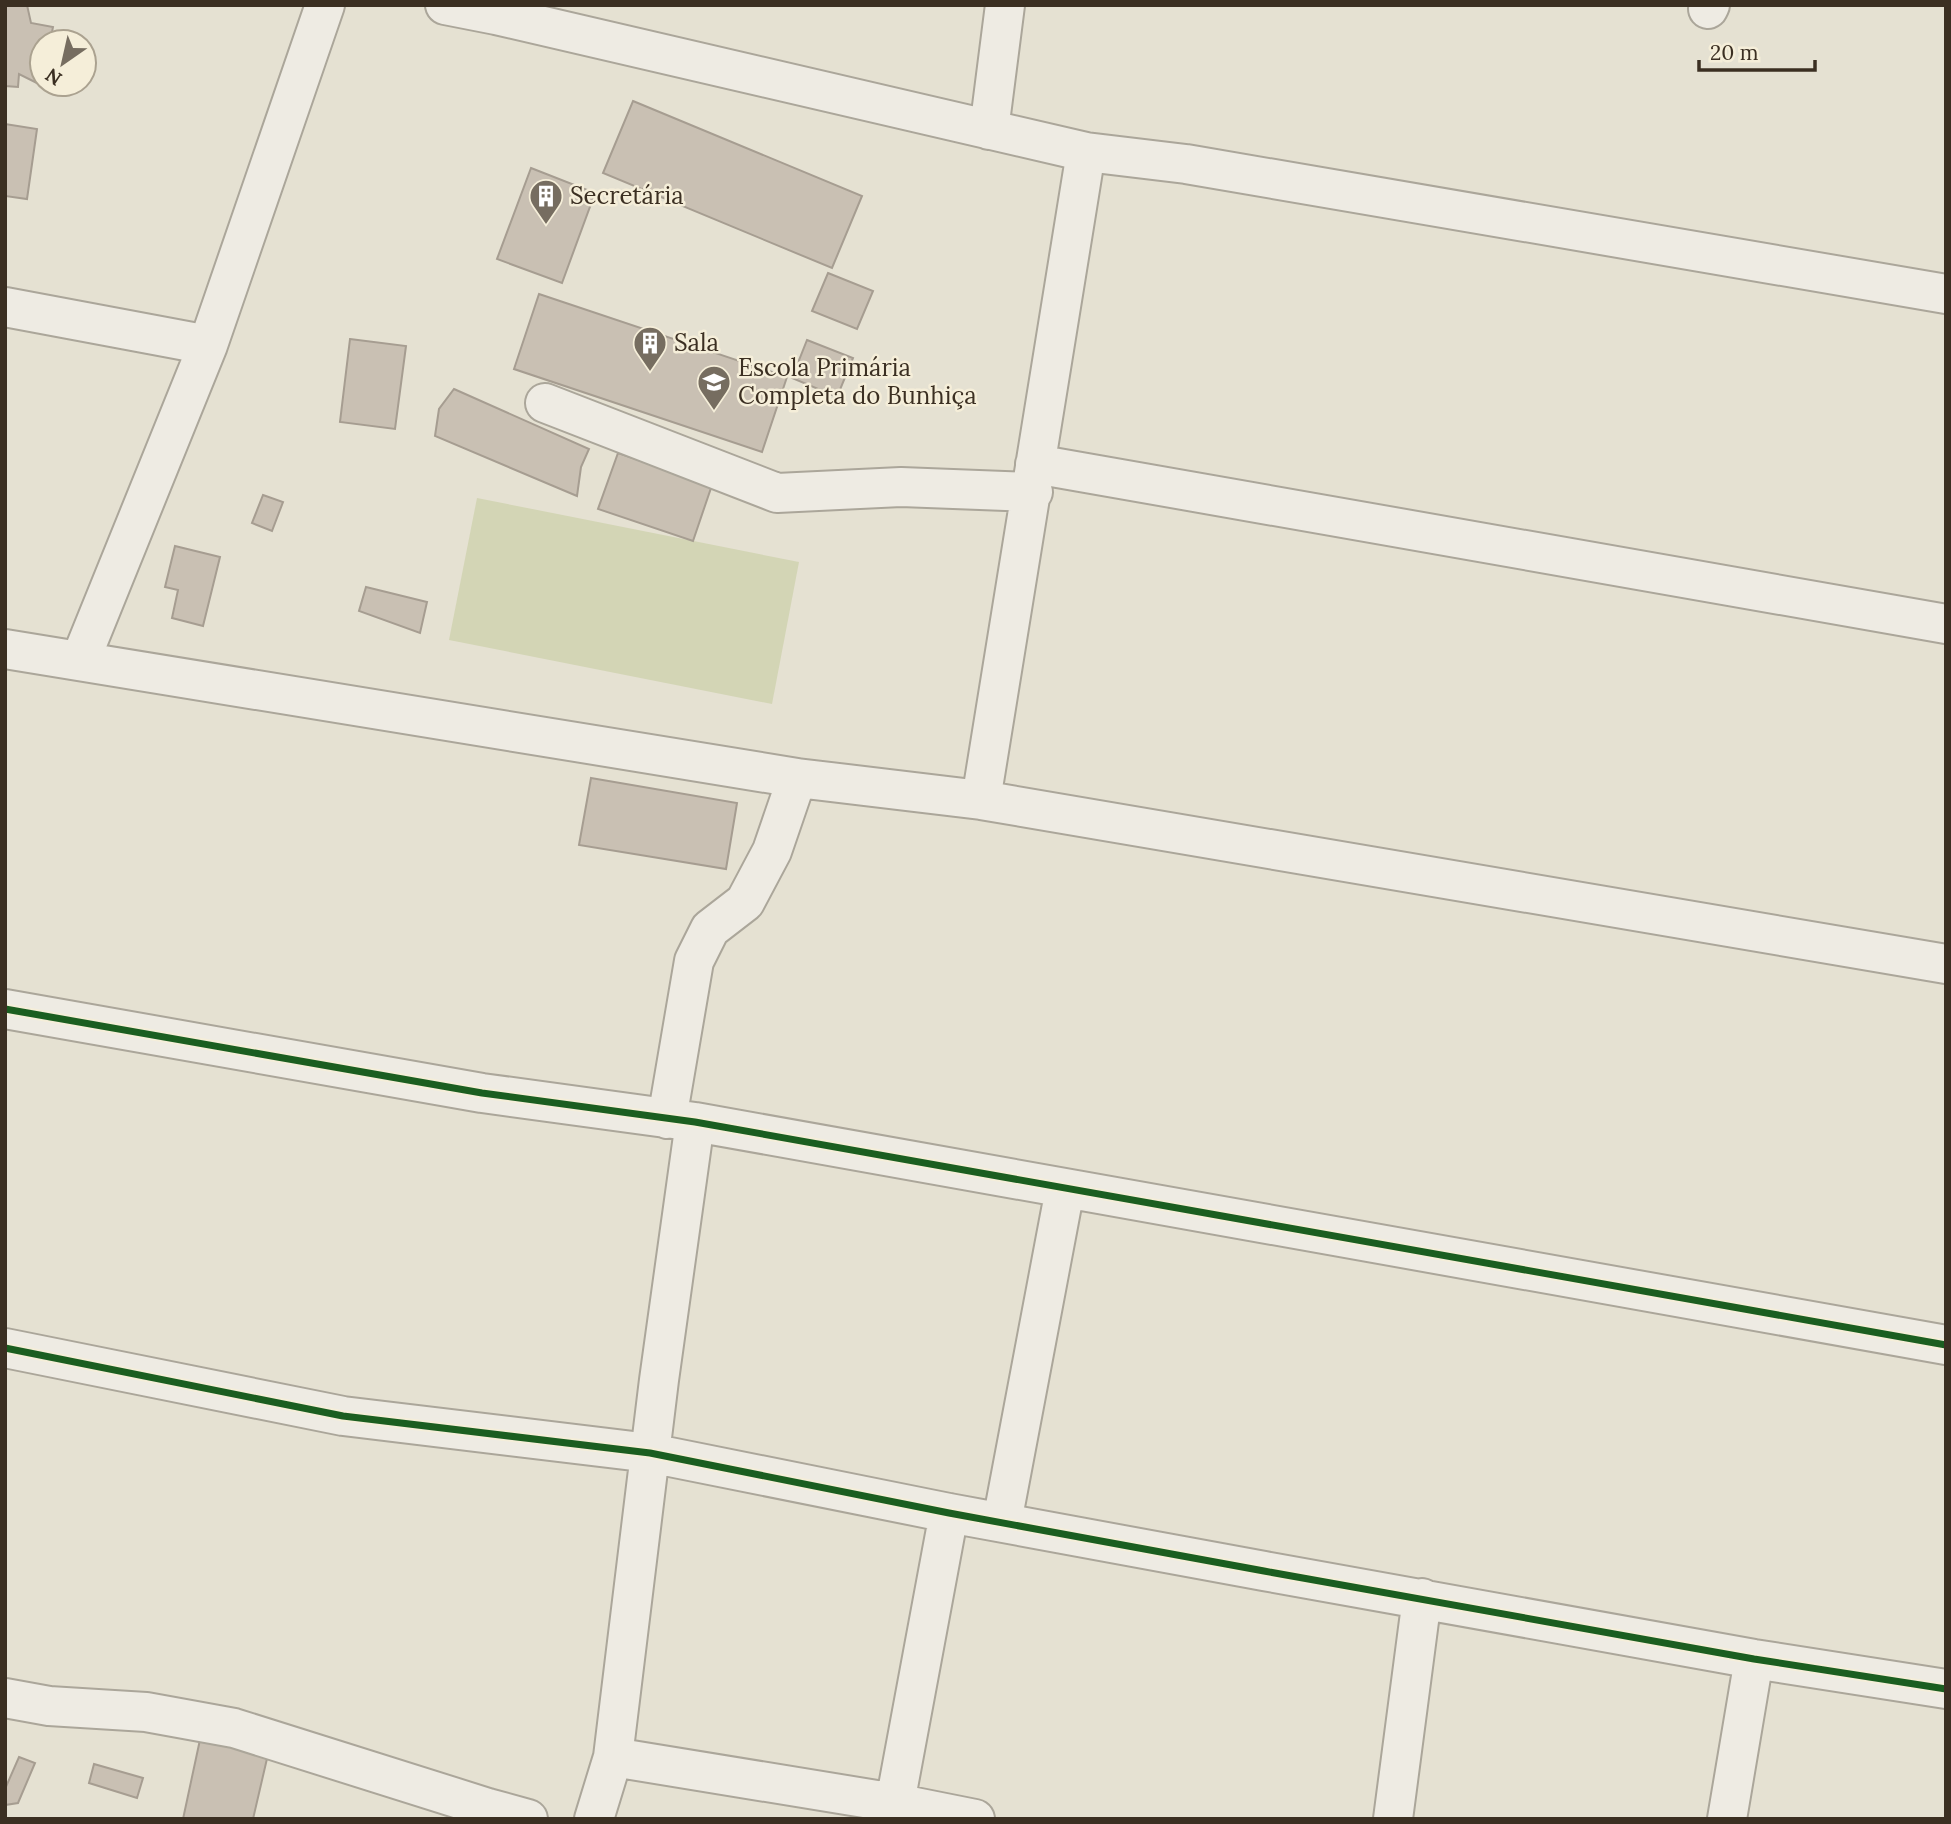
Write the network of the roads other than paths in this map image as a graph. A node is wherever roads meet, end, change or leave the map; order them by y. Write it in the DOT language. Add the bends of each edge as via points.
graph roads {
  1 [pos="325,5"];
  2 [pos="445,5"];
  3 [pos="1005,5"];
  4 [pos="500,10"];
  5 [pos="989,130"];
  6 [pos="1086,152"];
  7 [pos="1946,294"];
  8 [pos="5,307"];
  9 [pos="208,345"];
  10 [pos="545,403"];
  11 [pos="1034,478"];
  12 [pos="1946,624"];
  13 [pos="5,649"];
  14 [pos="80,661"];
  15 [pos="797,778"];
  16 [pos="981,800"];
  17 [pos="1946,964"];
  18 [pos="5,1009"];
  19 [pos="681,1121"];
  20 [pos="1065,1189"];
  21 [pos="1946,1345"];
  22 [pos="5,1348"];
  23 [pos="650,1453"];
  24 [pos="949,1513"];
  25 [pos="1002,1522"];
  26 [pos="1422,1598"];
  27 [pos="1754,1659"];
  28 [pos="1946,1689"];
  29 [pos="5,1698"];
  30 [pos="613,1757"];
  31 [pos="895,1803"];
  32 [pos="528,1819"];
  33 [pos="594,1819"];
  34 [pos="975,1819"];
  35 [pos="1393,1819"];
  36 [pos="1727,1819"];
  1 -- 9 [label="street"];
  2 -- 4 [label="street"];
  3 -- 5 [label="street"];
  4 -- 5 [label="street"];
  5 -- 6 [label="street"];
  6 -- 7 [label="street" via="1186,164"];
  6 -- 11 [label="street"];
  8 -- 9 [label="street"];
  9 -- 14 [label="street"];
  10 -- 11 [label="street" via="777,493"];
  11 -- 12 [label="street"];
  11 -- 16 [label="street"];
  13 -- 14 [label="street"];
  14 -- 15 [label="street"];
  15 -- 16 [label="street"];
  15 -- 19 [label="street" via="772,851 745,902 710,929 694,961"];
  16 -- 17 [label="street"];
  18 -- 19 [label="street" via="482,1093"];
  19 -- 20 [label="street"];
  19 -- 23 [label="street"];
  20 -- 21 [label="street"];
  20 -- 25 [label="street"];
  22 -- 23 [label="street" via="343,1416"];
  23 -- 24 [label="street"];
  23 -- 30 [label="street"];
  24 -- 25 [label="street"];
  24 -- 31 [label="street"];
  25 -- 26 [label="street"];
  26 -- 27 [label="street"];
  26 -- 35 [label="street"];
  27 -- 28 [label="street"];
  27 -- 36 [label="street"];
  29 -- 32 [label="street" via="49,1706 146,1712 234,1728"];
  30 -- 31 [label="street"];
  30 -- 33 [label="street"];
  31 -- 34 [label="street"];
}
